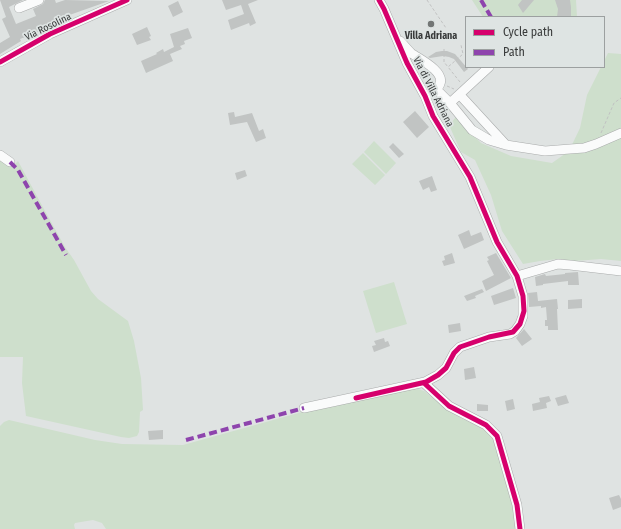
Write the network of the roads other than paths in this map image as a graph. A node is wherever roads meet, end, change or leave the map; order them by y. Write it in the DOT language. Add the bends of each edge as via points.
graph roads {
  1 [pos="39,0"];
  2 [pos="127,0"];
  3 [pos="379,0"];
  4 [pos="108,4"];
  5 [pos="19,8"];
  6 [pos="398,39"];
  7 [pos="420,58"];
  8 [pos="0,62"];
  9 [pos="487,68"];
  10 [pos="410,69"];
  11 [pos="438,86"];
  12 [pos="460,95"];
  13 [pos="425,96"];
  14 [pos="450,104"];
  15 [pos="621,133"];
  16 [pos="506,145"];
  17 [pos="0,155"];
  18 [pos="10,162"];
  19 [pos="621,271"];
  20 [pos="517,276"];
  21 [pos="424,383"];
  22 [pos="304,408"];
  23 [pos="520,529"];
  1 -- 5 [label="street"];
  2 -- 4 [label="street, Via Rosolina"];
  3 -- 6 [label="street, Via di Villa Adriana"];
  4 -- 8 [label="street, Via Rosolina"];
  6 -- 7 [label="street, Via di Villa Adriana"];
  6 -- 10 [label="street, Via di Villa Adriana"];
  7 -- 10 [label="street"];
  7 -- 11 [label="street, Via di Villa Adriana" via="436,72 440,79"];
  9 -- 12 [label="street"];
  10 -- 13 [label="street, Via di Villa Adriana"];
  11 -- 13 [label="street, Via di Villa Adriana"];
  11 -- 14 [label="street"];
  12 -- 14 [label="street"];
  12 -- 16 [label="street"];
  13 -- 20 [label="street, Via di Villa Adriana" via="433,117 470,177 497,242"];
  14 -- 16 [label="street" via="472,130 489,140"];
  15 -- 16 [label="street" via="584,148 545,151"];
  17 -- 18 [label="street"];
  19 -- 20 [label="street" via="558,264"];
  20 -- 21 [label="street, Via di Villa Adriana" via="524,306 517,329 510,334 460,347 446,368"];
  21 -- 22 [label="street"];
  21 -- 23 [label="street" via="448,406 486,425 497,436 517,505"];
}
